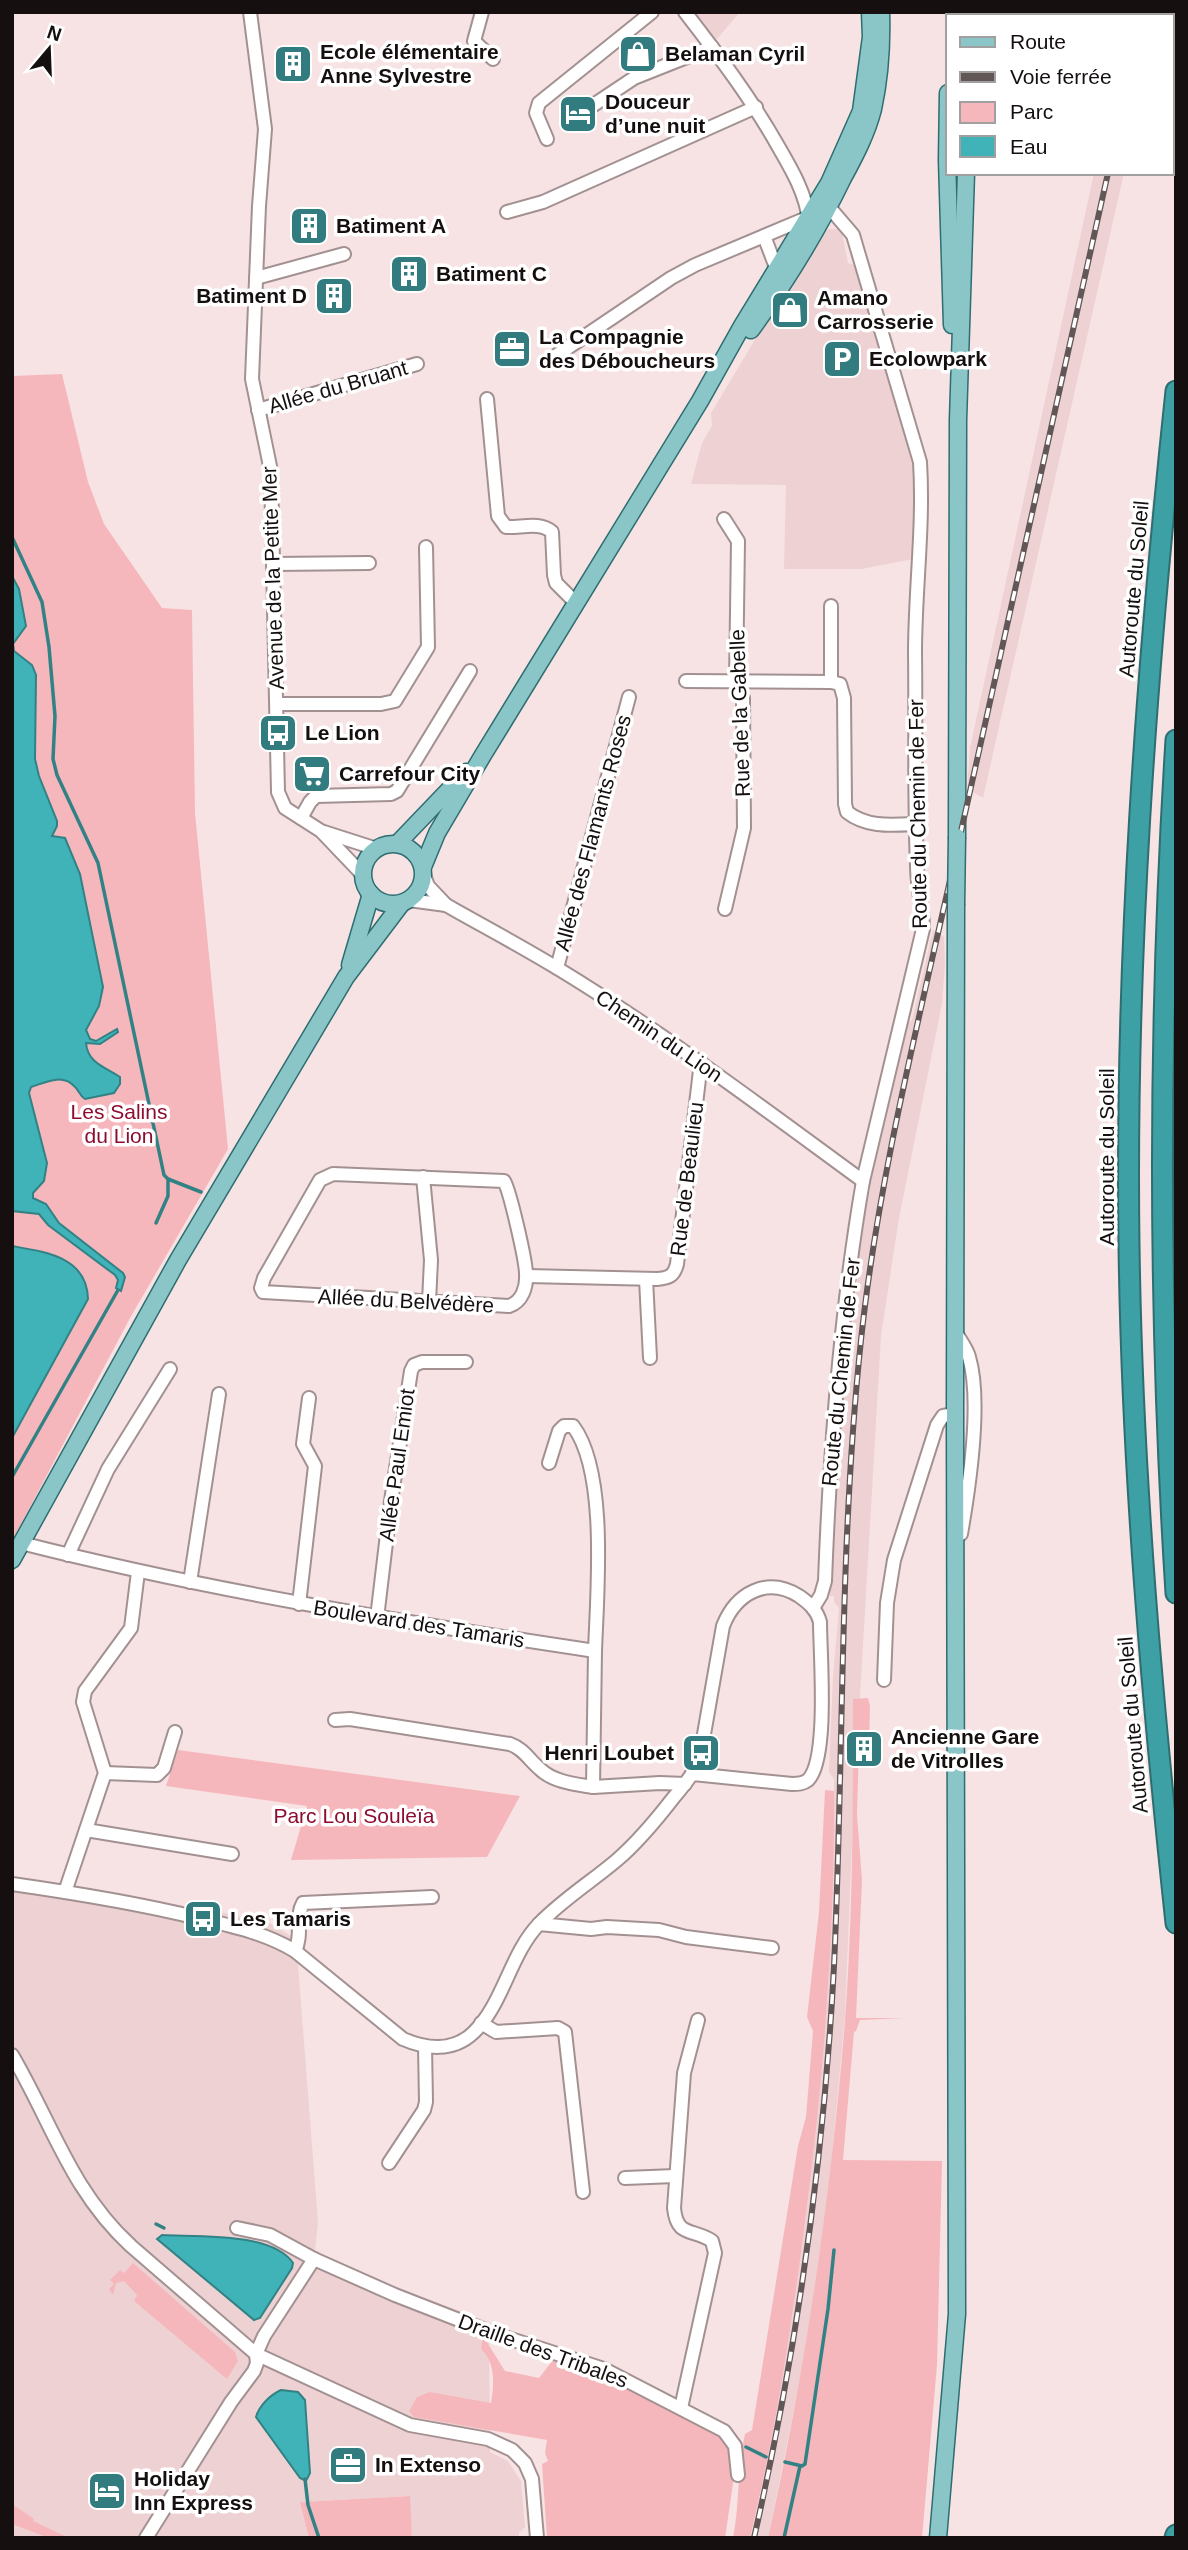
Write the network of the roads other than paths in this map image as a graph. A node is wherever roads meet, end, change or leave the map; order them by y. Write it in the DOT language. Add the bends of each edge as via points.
graph roads {
  1 [pos="250,12"];
  2 [pos="482,12"];
  3 [pos="652,12"];
  4 [pos="685,12"];
  5 [pos="870,12"];
  6 [pos="881,12"];
  7 [pos="712,47"];
  8 [pos="493,60"];
  9 [pos="756,107"];
  10 [pos="577,116"];
  11 [pos="547,139"];
  12 [pos="949,175"];
  13 [pos="955,175"];
  14 [pos="966,175"];
  15 [pos="825,202"];
  16 [pos="507,212"];
  17 [pos="809,217"];
  18 [pos="764,236"];
  19 [pos="810,239"];
  20 [pos="344,254"];
  21 [pos="777,270"];
  22 [pos="256,278"];
  23 [pos="950,289"];
  24 [pos="557,355"];
  25 [pos="417,365"];
  26 [pos="1176,391"];
  27 [pos="706,392"];
  28 [pos="487,399"];
  29 [pos="258,410"];
  30 [pos="958,420"];
  31 [pos="724,519"];
  32 [pos="426,547"];
  33 [pos="369,563"];
  34 [pos="274,564"];
  35 [pos="576,603"];
  36 [pos="831,606"];
  37 [pos="470,671"];
  38 [pos="686,681"];
  39 [pos="736,682"];
  40 [pos="831,682"];
  41 [pos="629,697"];
  42 [pos="277,704"];
  43 [pos="1176,740"];
  44 [pos="483,755"];
  45 [pos="301,818"];
  46 [pos="916,824"];
  47 [pos="321,831"];
  48 [pos="397,844"];
  49 [pos="377,849"];
  50 [pos="423,871"];
  51 [pos="363,875"];
  52 [pos="371,894"];
  53 [pos="406,901"];
  54 [pos="446,905"];
  55 [pos="725,909"];
  56 [pos="557,968"];
  57 [pos="346,977"];
  58 [pos="701,1062"];
  59 [pos="423,1177"];
  60 [pos="863,1181"];
  61 [pos="527,1276"];
  62 [pos="646,1279"];
  63 [pos="429,1302"];
  64 [pos="956,1333"];
  65 [pos="650,1358"];
  66 [pos="466,1362"];
  67 [pos="170,1369"];
  68 [pos="219,1394"];
  69 [pos="309,1398"];
  70 [pos="955,1413"];
  71 [pos="548,1463"];
  72 [pos="21,1543"];
  73 [pos="68,1555"];
  74 [pos="12,1560"];
  75 [pos="956,1562"];
  76 [pos="138,1572"];
  77 [pos="190,1582"];
  78 [pos="1176,1593"];
  79 [pos="299,1604"];
  80 [pos="813,1608"];
  81 [pos="377,1618"];
  82 [pos="595,1651"];
  83 [pos="884,1680"];
  84 [pos="335,1720"];
  85 [pos="175,1732"];
  86 [pos="105,1773"];
  87 [pos="689,1779"];
  88 [pos="593,1787"];
  89 [pos="86,1830"];
  90 [pos="232,1854"];
  91 [pos="12,1884"];
  92 [pos="65,1892"];
  93 [pos="432,1897"];
  94 [pos="1176,1923"];
  95 [pos="539,1924"];
  96 [pos="772,1948"];
  97 [pos="295,1951"];
  98 [pos="698,2020"];
  99 [pos="481,2023"];
  100 [pos="425,2046"];
  101 [pos="12,2055"];
  102 [pos="389,2163"];
  103 [pos="675,2176"];
  104 [pos="625,2178"];
  105 [pos="583,2192"];
  106 [pos="237,2228"];
  107 [pos="314,2259"];
  108 [pos="256,2354"];
  109 [pos="681,2408"];
  110 [pos="738,2475"];
  111 [pos="146,2538"];
  112 [pos="537,2538"];
  113 [pos="938,2538"];
  1 -- 22 [label="street, Avenue de la Petite Mer" via="265,129"];
  2 -- 8 [label="street" via="474,41"];
  3 -- 11 [label="street" via="539,103 536,113"];
  4 -- 7 [label="street"];
  5 -- 15 [label="main road" via="861,111"];
  6 -- 15 [label="main road" via="873,110 859,147"];
  7 -- 9 [label="street"];
  7 -- 10 [label="street" via="634,78"];
  9 -- 16 [label="street" via="543,202"];
  9 -- 17 [label="street" via="798,180"];
  12 -- 23 [label="main road"];
  13 -- 23 [label="main road"];
  14 -- 30 [label="main road"];
  15 -- 17 [label="main road"];
  15 -- 19 [label="main road"];
  15 -- 46 [label="street, Route du Chemin de Fer" via="853,235 920,462"];
  17 -- 18 [label="street"];
  17 -- 19 [label="street"];
  17 -- 21 [label="main road"];
  18 -- 21 [label="street"];
  18 -- 24 [label="street" via="671,278"];
  19 -- 27 [label="main road" via="788,280"];
  20 -- 22 [label="street"];
  21 -- 27 [label="main road"];
  22 -- 29 [label="street, Avenue de la Petite Mer" via="252,379"];
  23 -- 30 [label="main road"];
  25 -- 29 [label="street, Allée du Bruant"];
  26 -- 94 [label="highway, Autoroute du Soleil" via="1146,711 1132,961 1129,1245 1147,1635"];
  27 -- 35 [label="main road"];
  28 -- 35 [label="street" via="498,516 506,527 540,526 552,532 556,583"];
  29 -- 34 [label="street, Avenue de la Petite Mer" via="271,471"];
  30 -- 64 [label="main road, bridge"];
  31 -- 39 [label="street, Rue de la Gabelle" via="738,541"];
  32 -- 42 [label="street" via="428,647 396,701"];
  33 -- 34 [label="street"];
  34 -- 42 [label="street, Avenue de la Petite Mer"];
  35 -- 44 [label="main road"];
  36 -- 40 [label="street"];
  37 -- 45 [label="street" via="397,791 316,796"];
  38 -- 39 [label="street"];
  39 -- 40 [label="street"];
  39 -- 55 [label="street, Rue de la Gabelle" via="743,698 744,828"];
  40 -- 46 [label="street" via="840,684 844,698 848,812 873,824"];
  41 -- 56 [label="street, Allée des Flamants Roses"];
  42 -- 45 [label="street, Avenue de la Petite Mer" via="279,798"];
  43 -- 78 [label="highway" via="1165,961 1161,1202"];
  44 -- 48 [label="main road"];
  44 -- 50 [label="main road" via="437,833"];
  45 -- 47 [label="street, Avenue de la Petite Mer"];
  46 -- 60 [label="street, Route du Chemin de Fer" via="923,929"];
  47 -- 49 [label="street, Avenue de la Petite Mer"];
  47 -- 51 [label="street, Avenue de la Petite Mer"];
  48 -- 49 [label="main road"];
  48 -- 50 [label="main road" via="413,852"];
  49 -- 51 [label="main road"];
  50 -- 53 [label="main road" via="419,890"];
  50 -- 54 [label="street, Chemin du Lion" via="428,886"];
  51 -- 52 [label="main road"];
  52 -- 53 [label="main road" via="385,903"];
  52 -- 57 [label="main road"];
  53 -- 54 [label="street, Chemin du Lion"];
  53 -- 57 [label="main road"];
  54 -- 56 [label="street, Chemin du Lion"];
  56 -- 58 [label="street, Chemin du Lion"];
  57 -- 72 [label="main road" via="178,1260"];
  58 -- 60 [label="street, Chemin du Lion"];
  58 -- 62 [label="street, Rue de Beaulieu" via="676,1269 670,1277"];
  59 -- 61 [label="street, Allée du Belvédère" via="504,1181"];
  59 -- 63 [label="street" via="431,1260"];
  59 -- 63 [label="street, Allée du Belvédère" via="333,1174 320,1180 261,1288 269,1294"];
  60 -- 80 [label="street, Route du Chemin de Fer" via="841,1339 825,1581"];
  61 -- 62 [label="street, Rue de Beaulieu"];
  61 -- 63 [label="street, Allée du Belvédère" via="522,1295 509,1306"];
  62 -- 65 [label="street"];
  64 -- 70 [label="main road"];
  64 -- 75 [label="street" via="969,1355 974,1413"];
  66 -- 81 [label="street, Allée Paul Emiot" via="422,1362 411,1371"];
  67 -- 73 [label="street" via="108,1469"];
  68 -- 77 [label="street"];
  69 -- 79 [label="street" via="303,1444 315,1466"];
  70 -- 75 [label="main road"];
  70 -- 83 [label="street" via="943,1416 937,1425 898,1541 887,1603"];
  71 -- 82 [label="street" via="559,1431 573,1426 582,1441 596,1503"];
  72 -- 73 [label="street, Boulevard des Tamaris"];
  72 -- 74 [label="main road"];
  73 -- 76 [label="street, Boulevard des Tamaris"];
  75 -- 113 [label="main road" via="957,2314"];
  76 -- 77 [label="street, Boulevard des Tamaris"];
  76 -- 86 [label="street" via="131,1628 89,1683 83,1698"];
  77 -- 79 [label="street, Boulevard des Tamaris"];
  79 -- 81 [label="street, Boulevard des Tamaris"];
  80 -- 87 [label="street" via="787,1590 771,1587 750,1592 731,1609 723,1626 700,1757"];
  80 -- 87 [label="street" via="820,1622 823,1717 815,1766 807,1781"];
  81 -- 82 [label="street, Boulevard des Tamaris"];
  82 -- 88 [label="street"];
  84 -- 88 [label="street" via="503,1743 523,1751 553,1777"];
  85 -- 86 [label="street" via="164,1768 157,1775"];
  86 -- 89 [label="street"];
  87 -- 88 [label="street"];
  87 -- 95 [label="street" via="619,1858"];
  89 -- 90 [label="street"];
  89 -- 92 [label="street"];
  91 -- 92 [label="street"];
  92 -- 97 [label="street" via="248,1930"];
  93 -- 97 [label="street" via="305,1902 300,1908"];
  95 -- 96 [label="street" via="659,1930"];
  95 -- 99 [label="street" via="527,1937"];
  97 -- 100 [label="street" via="403,2039"];
  98 -- 103 [label="street" via="684,2073"];
  99 -- 100 [label="street" via="454,2044"];
  99 -- 105 [label="street" via="496,2032 558,2028 565,2032"];
  100 -- 102 [label="street" via="424,2110"];
  101 -- 108 [label="street" via="66,2161 99,2213"];
  103 -- 104 [label="street"];
  103 -- 109 [label="street" via="677,2223 712,2241 715,2253"];
  106 -- 107 [label="street, Draille des Tribales" via="270,2235"];
  107 -- 108 [label="street"];
  107 -- 109 [label="street, Draille des Tribales" via="495,2334 604,2369"];
  108 -- 111 [label="street" via="254,2371"];
  108 -- 112 [label="street" via="410,2426 505,2445 520,2457 532,2479"];
  109 -- 110 [label="street, Draille des Tribales" via="716,2425 730,2438 738,2455"];
}
